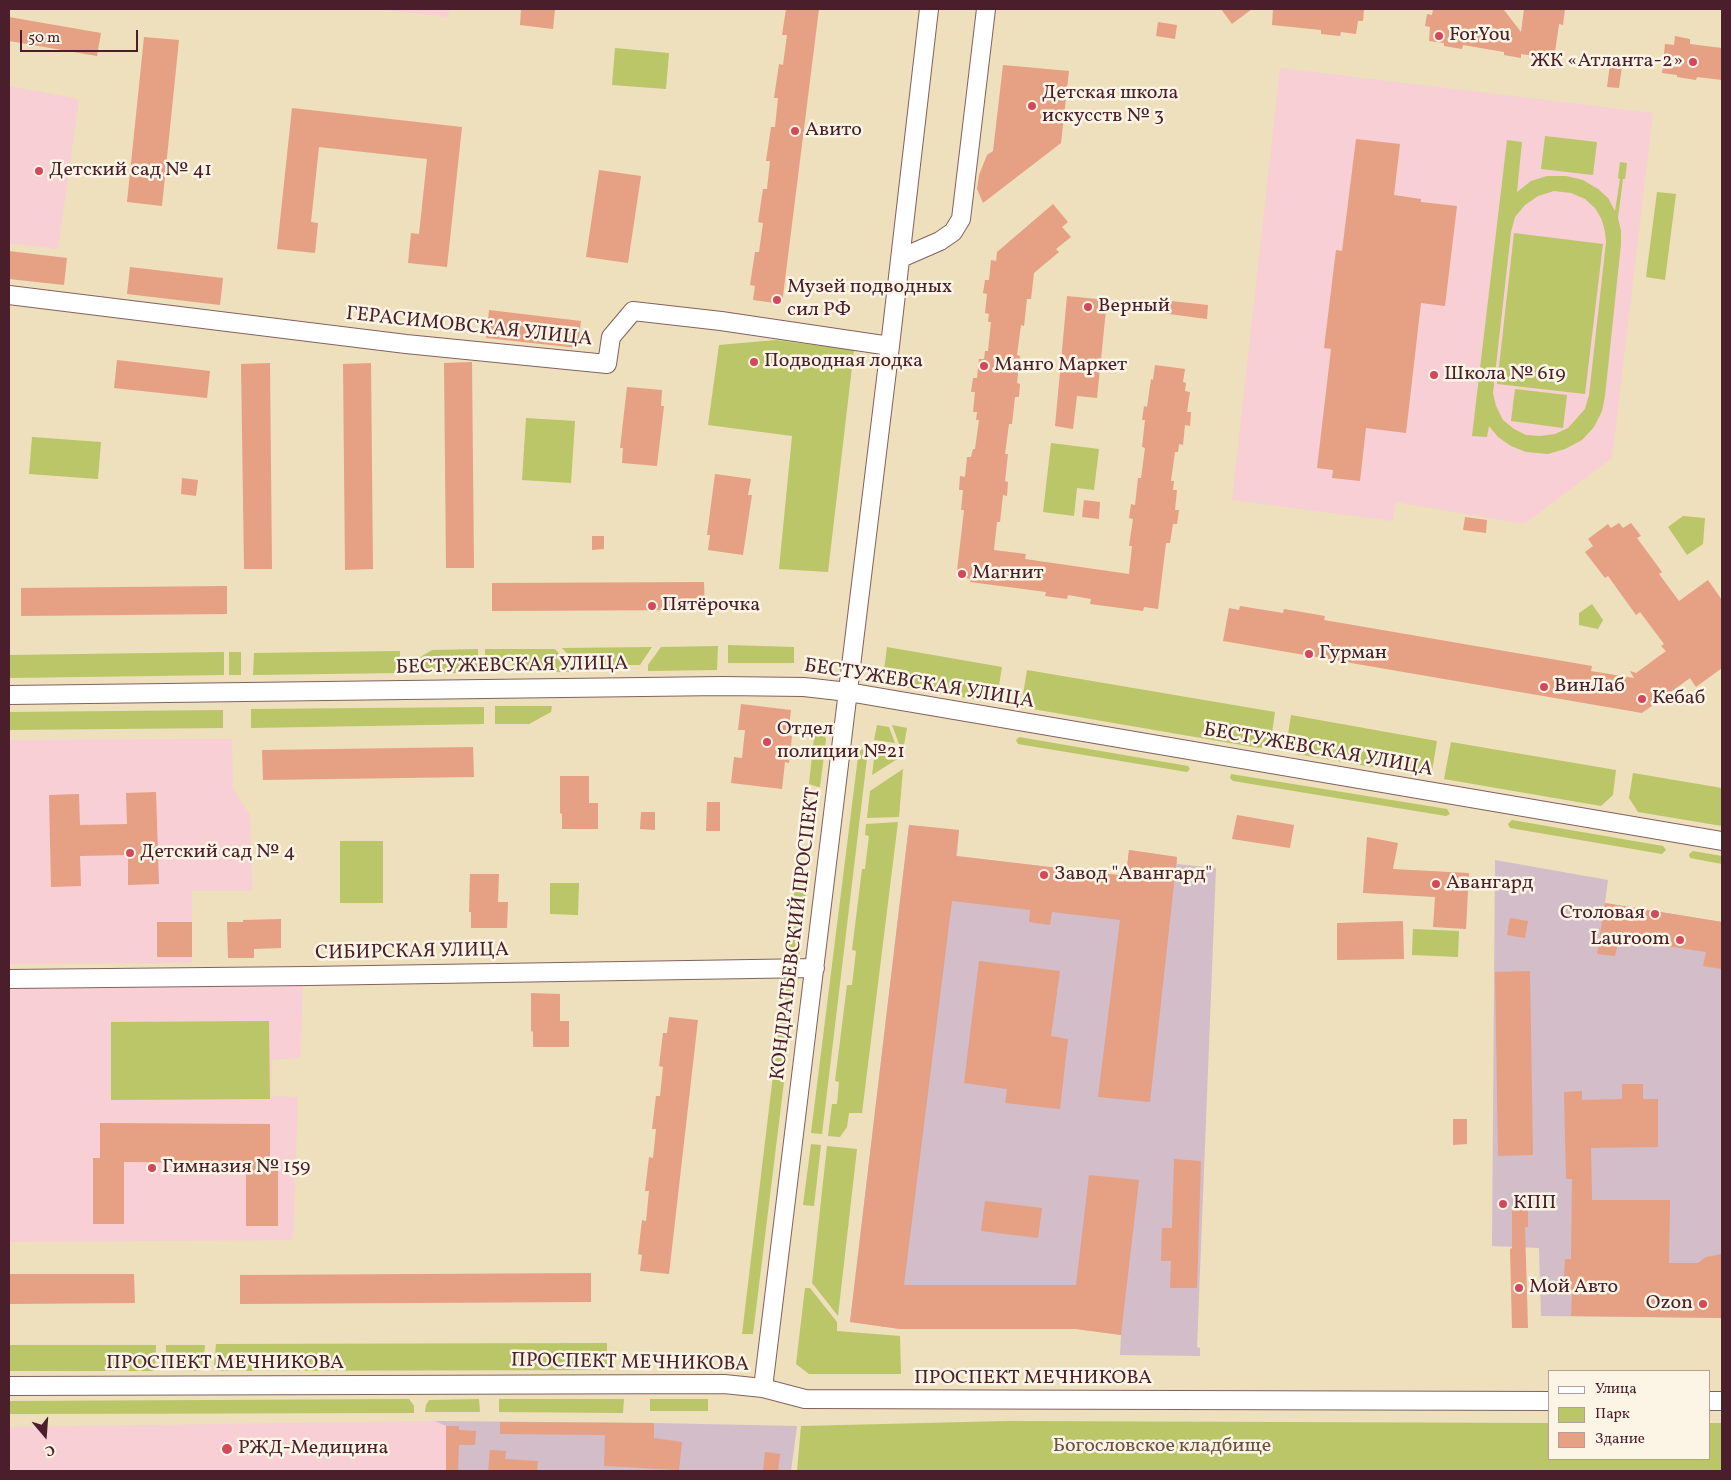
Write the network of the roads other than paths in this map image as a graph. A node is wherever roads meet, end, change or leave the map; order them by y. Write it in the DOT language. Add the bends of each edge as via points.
graph roads {
  1 [pos="929,9"];
  2 [pos="986,9"];
  3 [pos="901,258"];
  4 [pos="9,296"];
  5 [pos="890,346"];
  6 [pos="848,692"];
  7 [pos="9,695"];
  8 [pos="1722,841"];
  9 [pos="815,968"];
  10 [pos="9,979"];
  11 [pos="9,1386"];
  12 [pos="763,1388"];
  13 [pos="1548,1401"];
  1 -- 3 [label="street, КОНДРАТЬЕВСКИЙ ПРОСПЕКТ"];
  2 -- 3 [label="street" via="961,219 953,232"];
  3 -- 5 [label="street, КОНДРАТЬЕВСКИЙ ПРОСПЕКТ"];
  4 -- 5 [label="street, ГЕРАСИМОВСКАЯ УЛИЦА" via="406,344 607,364 611,337 633,311"];
  5 -- 6 [label="street, КОНДРАТЬЕВСКИЙ ПРОСПЕКТ"];
  6 -- 7 [label="street, БЕСТУЖЕВСКАЯ УЛИЦА" via="804,686 722,686"];
  6 -- 8 [label="street, БЕСТУЖЕВСКАЯ УЛИЦА"];
  6 -- 9 [label="street, КОНДРАТЬЕВСКИЙ ПРОСПЕКТ"];
  9 -- 10 [label="street, СИБИРСКАЯ УЛИЦА"];
  9 -- 12 [label="street, КОНДРАТЬЕВСКИЙ ПРОСПЕКТ"];
  11 -- 12 [label="street, ПРОСПЕКТ МЕЧНИКОВА" via="724,1384"];
  12 -- 13 [label="street, ПРОСПЕКТ МЕЧНИКОВА" via="805,1399"];
}
